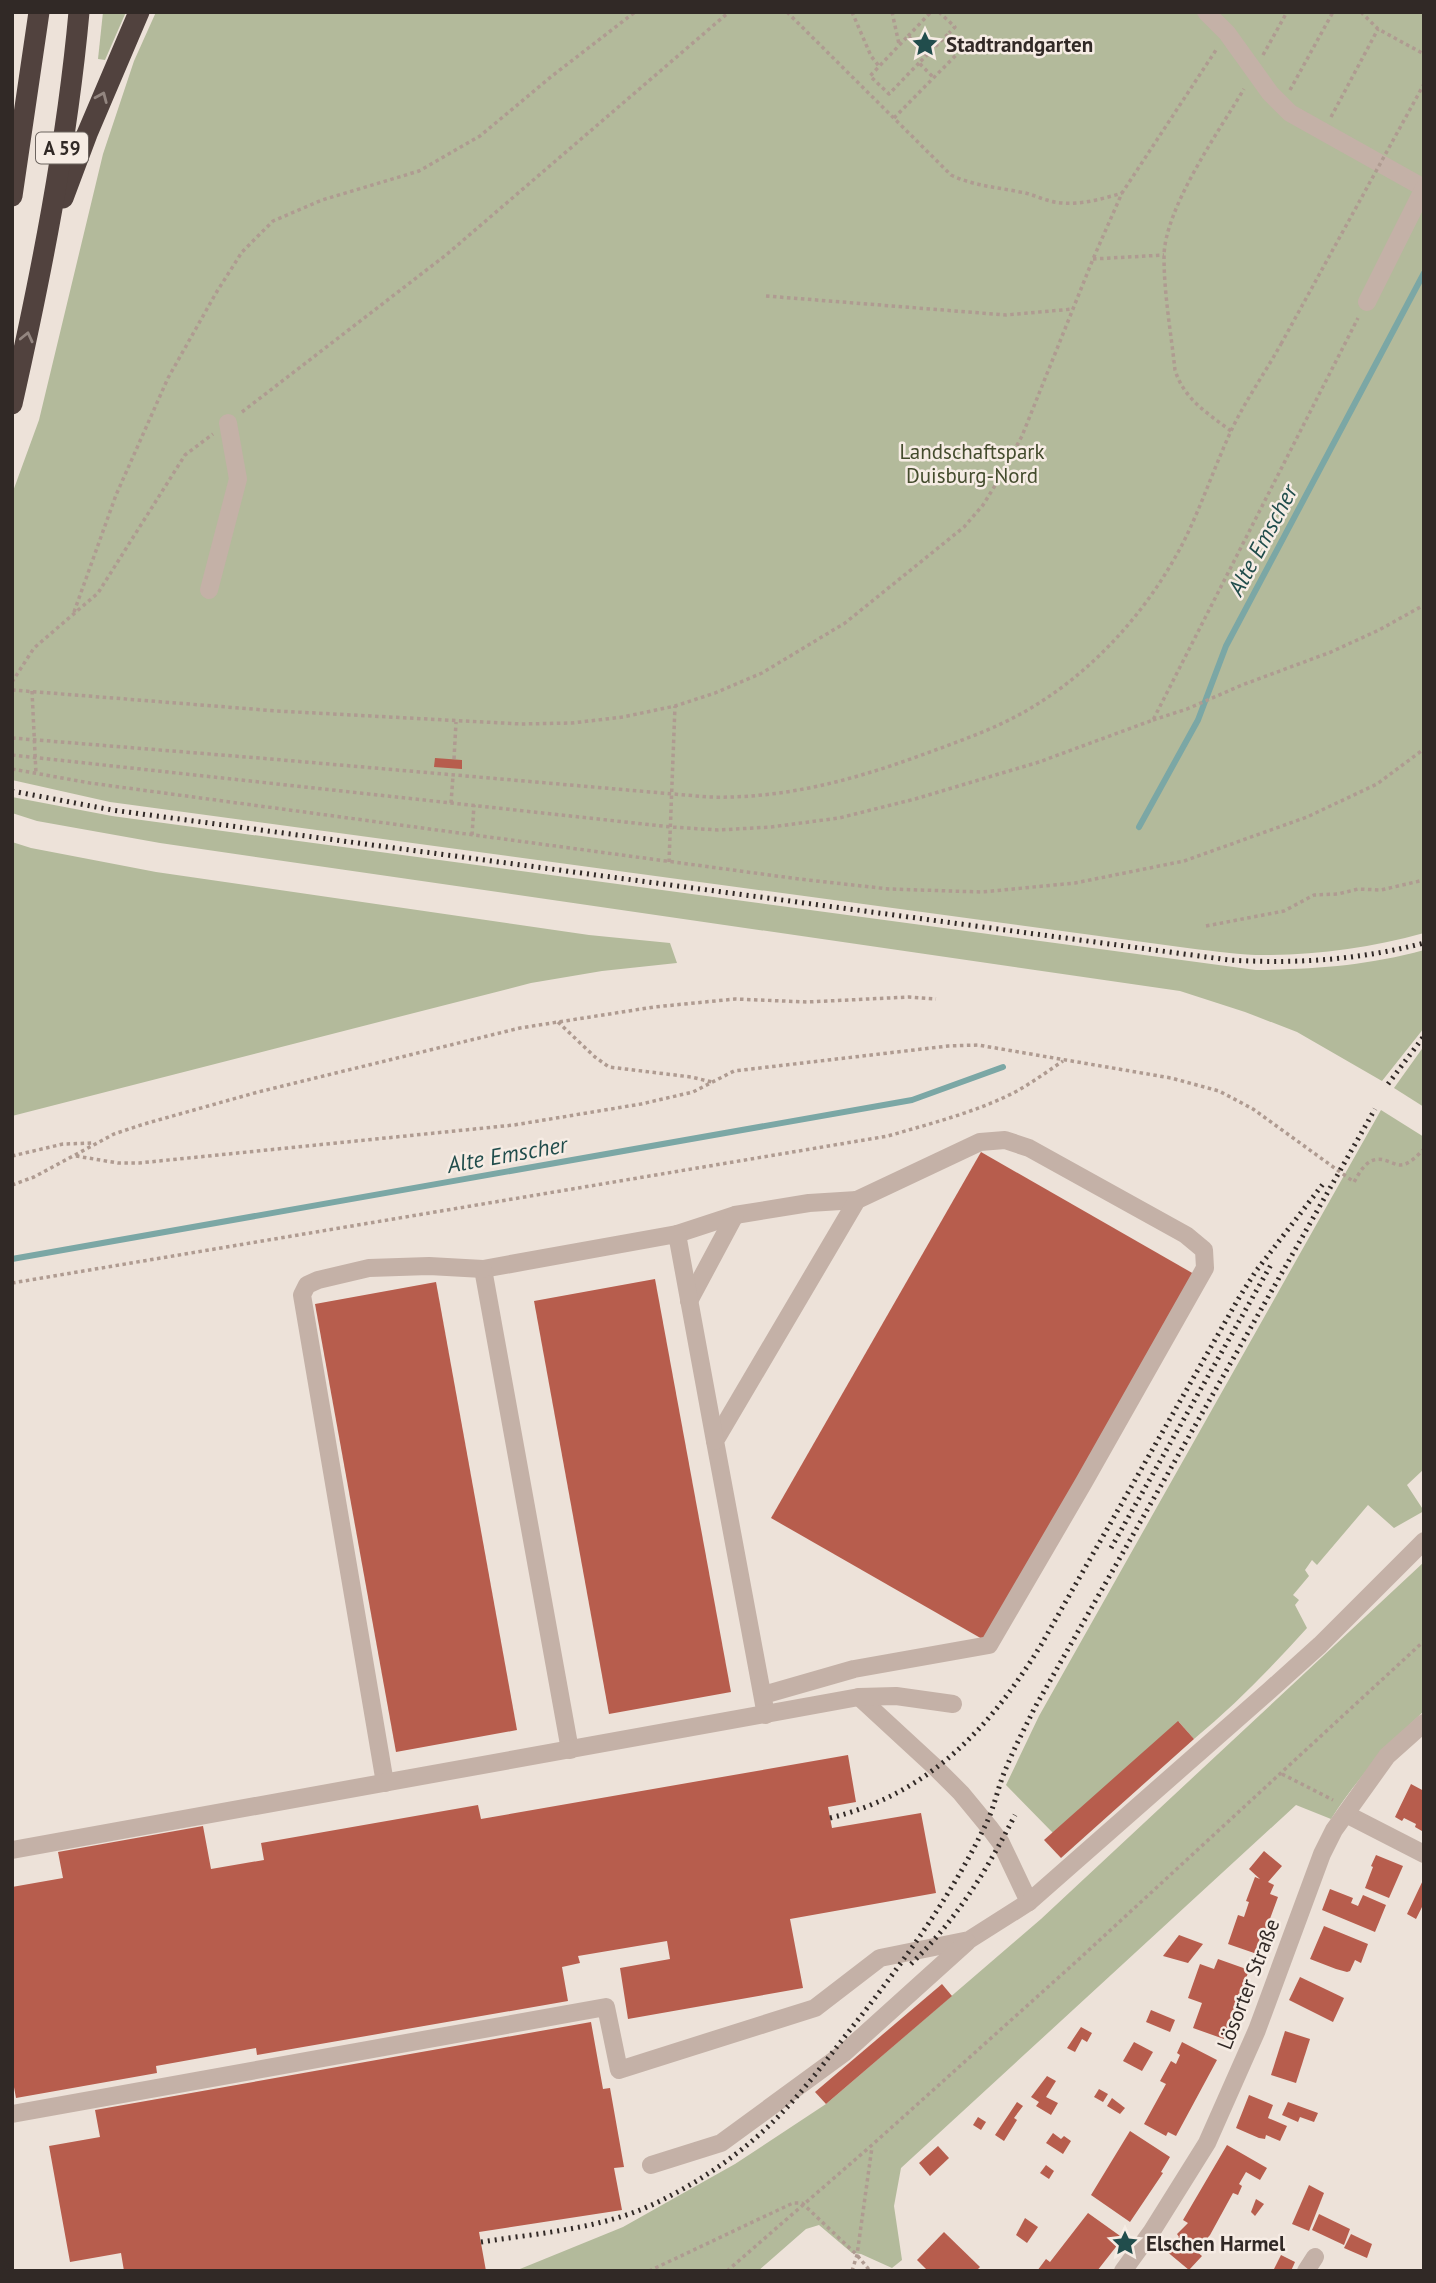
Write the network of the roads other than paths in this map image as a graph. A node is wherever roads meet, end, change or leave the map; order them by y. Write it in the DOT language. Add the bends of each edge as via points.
graph roads {
  1 [pos="39,12"];
  2 [pos="79,12"];
  3 [pos="139,12"];
  4 [pos="1206,12"];
  5 [pos="1424,188"];
  6 [pos="12,196"];
  7 [pos="43,252"];
  8 [pos="1367,302"];
  9 [pos="12,404"];
  10 [pos="228,423"];
  11 [pos="209,590"];
  12 [pos="857,1200"];
  13 [pos="735,1215"];
  14 [pos="677,1234"];
  15 [pos="483,1269"];
  16 [pos="689,1301"];
  17 [pos="715,1441"];
  18 [pos="1424,1541"];
  19 [pos="762,1695"];
  20 [pos="859,1697"];
  21 [pos="953,1704"];
  22 [pos="766,1715"];
  23 [pos="1424,1723"];
  24 [pos="570,1750"];
  25 [pos="385,1783"];
  26 [pos="1342,1808"];
  27 [pos="12,1850"];
  28 [pos="1424,1854"];
  29 [pos="1029,1902"];
  30 [pos="969,1940"];
  31 [pos="12,2114"];
  32 [pos="651,2165"];
  33 [pos="1123,2271"];
  1 -- 6 [label="highway, A 59"];
  2 -- 7 [label="highway, A 59"];
  7 -- 3 [label="highway, one-way"];
  4 -- 5 [label="street" via="1290,113"];
  5 -- 8 [label="street"];
  9 -- 7 [label="highway, A 59, one-way"];
  10 -- 11 [label="street" via="238,479"];
  12 -- 13 [label="street"];
  12 -- 17 [label="street"];
  12 -- 19 [label="street" via="980,1142 1005,1140 1030,1148 1186,1235 1204,1250 1205,1268 989,1645 854,1669"];
  13 -- 14 [label="street"];
  13 -- 16 [label="street"];
  14 -- 15 [label="street"];
  14 -- 16 [label="street"];
  15 -- 24 [label="street"];
  15 -- 25 [label="street" via="369,1268 318,1280 307,1285 302,1295"];
  16 -- 17 [label="street"];
  17 -- 19 [label="street"];
  18 -- 29 [label="street" via="1290,1672"];
  19 -- 22 [label="street"];
  20 -- 21 [label="street" via="896,1696"];
  20 -- 22 [label="street"];
  20 -- 29 [label="street" via="961,1793 1001,1843"];
  22 -- 24 [label="street"];
  23 -- 26 [label="street, Lösorter Straße" via="1387,1756"];
  24 -- 25 [label="street"];
  25 -- 27 [label="street"];
  26 -- 28 [label="street"];
  26 -- 33 [label="street, Lösorter Straße" via="1257,2030 1207,2143"];
  29 -- 30 [label="street"];
  30 -- 31 [label="street" via="880,1958 815,2008 619,2070 606,2007"];
  30 -- 32 [label="street" via="844,2053 721,2143"];
}
